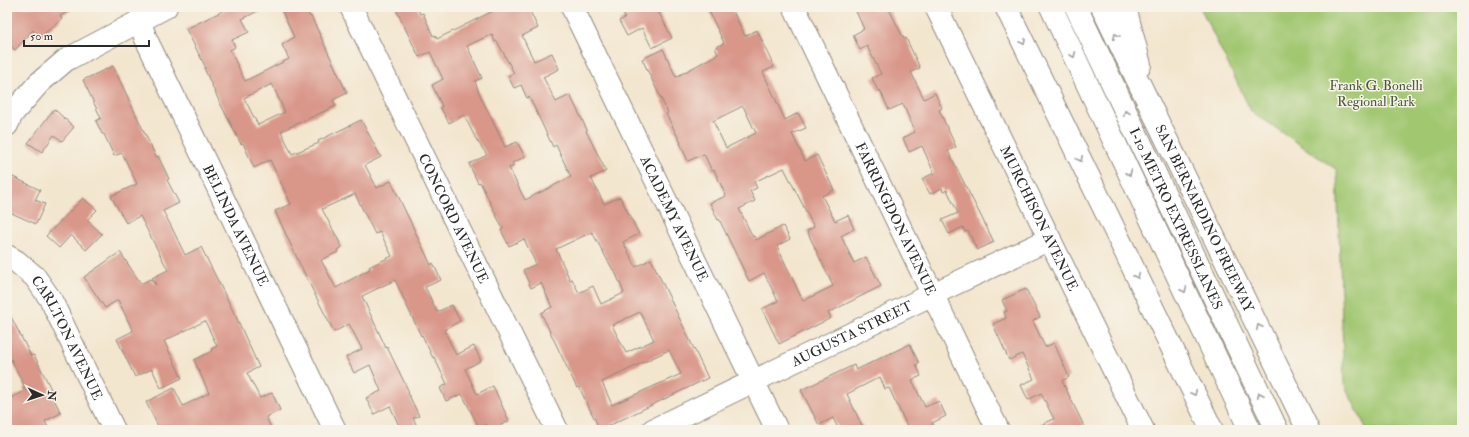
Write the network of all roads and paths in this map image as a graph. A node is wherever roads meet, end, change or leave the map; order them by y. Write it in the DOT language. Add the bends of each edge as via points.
graph roads {
  1 [pos="166,7"];
  2 [pos="351,7"];
  3 [pos="572,7"];
  4 [pos="794,7"];
  5 [pos="936,7"];
  6 [pos="1006,7"];
  7 [pos="1051,7"];
  8 [pos="1076,7"];
  9 [pos="1102,7"];
  10 [pos="1126,7"];
  11 [pos="139,20"];
  12 [pos="1151,108"];
  13 [pos="7,125"];
  14 [pos="1050,239"];
  15 [pos="7,256"];
  16 [pos="933,294"];
  17 [pos="753,381"];
  18 [pos="114,430"];
  19 [pos="335,430"];
  20 [pos="557,430"];
  21 [pos="653,430"];
  22 [pos="777,430"];
  23 [pos="998,430"];
  24 [pos="1143,430"];
  25 [pos="1212,430"];
  26 [pos="1250,430"];
  27 [pos="1277,430"];
  28 [pos="1308,430"];
  1 -- 11 [label="main road"];
  2 -- 20 [label="main road, CONCORD AVENUE"];
  3 -- 17 [label="main road, ACADEMY AVENUE"];
  4 -- 16 [label="main road, FARRINGDON AVENUE"];
  5 -- 14 [label="main road, MURCHISON AVENUE"];
  6 -- 25 [label="main road, one-way"];
  7 -- 26 [label="main road, I-10 METRO EXPRESSLANES, one-way"];
  27 -- 8 [label="main road, I-10 METRO EXPRESSLANES, one-way"];
  12 -- 9 [label="main road, SAN BERNARDINO FREEWAY, one-way"];
  10 -- 12 [label="main road"];
  11 -- 13 [label="main road" via="66,60 39,83 12,114"];
  11 -- 19 [label="main road, BELINDA AVENUE"];
  28 -- 12 [label="main road, SAN BERNARDINO FREEWAY, one-way"];
  14 -- 16 [label="main road, AUGUSTA STREET"];
  14 -- 24 [label="main road, MURCHISON AVENUE"];
  15 -- 18 [label="main road, CARLTON AVENUE" via="35,277 51,300"];
  16 -- 17 [label="main road, AUGUSTA STREET"];
  16 -- 23 [label="main road, FARRINGDON AVENUE"];
  17 -- 21 [label="main road, AUGUSTA STREET"];
  17 -- 22 [label="main road, ACADEMY AVENUE"];
}
